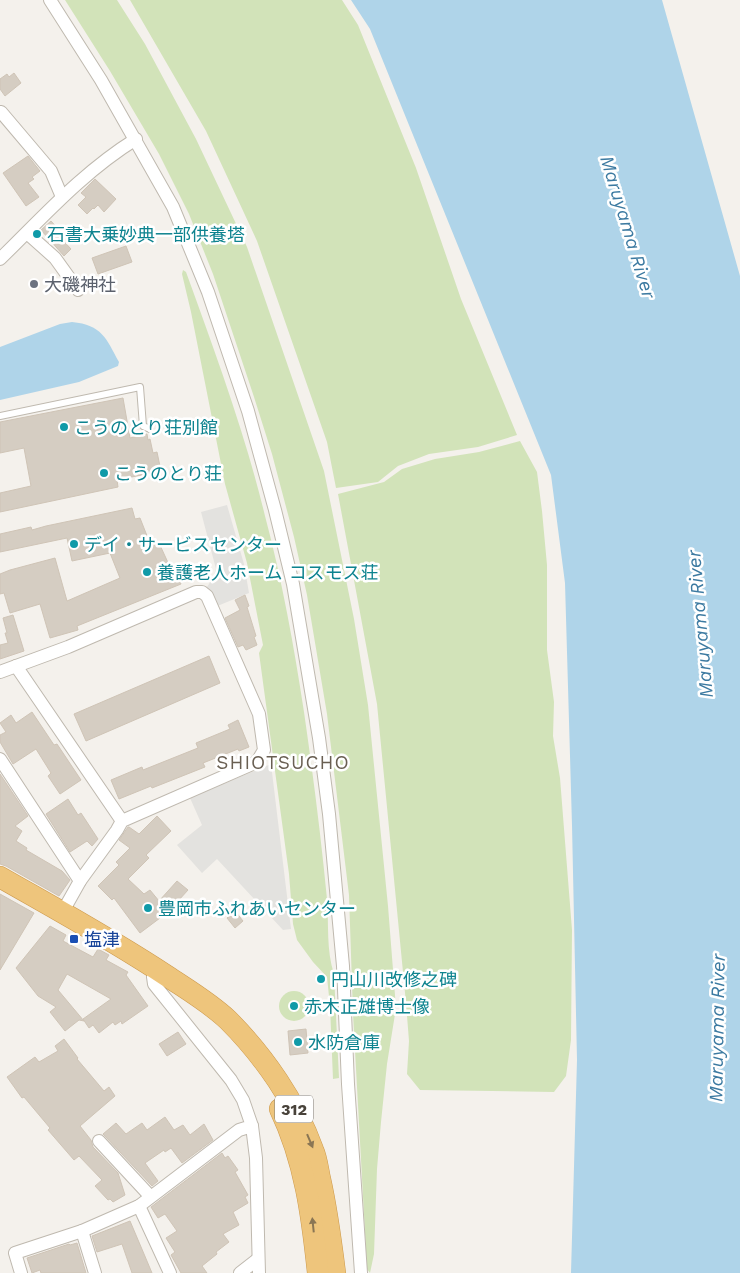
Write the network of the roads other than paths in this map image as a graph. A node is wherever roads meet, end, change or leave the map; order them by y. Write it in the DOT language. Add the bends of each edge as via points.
graph roads {
  1 [pos="50,0"];
  2 [pos="1,112"];
  3 [pos="136,140"];
  4 [pos="62,197"];
  5 [pos="27,233"];
  6 [pos="0,259"];
  7 [pos="78,290"];
  8 [pos="0,416"];
  9 [pos="150,429"];
  10 [pos="16,666"];
  11 [pos="0,672"];
  12 [pos="0,759"];
  13 [pos="122,822"];
  14 [pos="0,877"];
  15 [pos="80,881"];
  16 [pos="62,913"];
  17 [pos="157,969"];
  18 [pos="180,985"];
  19 [pos="252,1126"];
  20 [pos="99,1141"];
  21 [pos="150,1196"];
  22 [pos="139,1206"];
  23 [pos="82,1231"];
  24 [pos="258,1259"];
  25 [pos="21,1273"];
  26 [pos="95,1273"];
  27 [pos="170,1273"];
  28 [pos="240,1273"];
  29 [pos="259,1273"];
  30 [pos="318,1273"];
  31 [pos="335,1273"];
  32 [pos="361,1273"];
  1 -- 3 [label="street"];
  2 -- 4 [label="street" via="51,171"];
  3 -- 4 [label="street" via="104,159"];
  3 -- 32 [label="street" via="173,207 208,292 248,411 293,584 319,738 336,881"];
  4 -- 5 [label="street"];
  5 -- 6 [label="street"];
  5 -- 7 [label="street" via="55,258"];
  8 -- 9 [label="lane" via="140,387 142,426"];
  10 -- 11 [label="street"];
  10 -- 13 [label="street"];
  10 -- 13 [label="street" via="196,592 207,596 258,714 264,750 257,762"];
  12 -- 15 [label="street"];
  13 -- 15 [label="street"];
  14 -- 16 [label="highway, 312"];
  15 -- 16 [label="street"];
  16 -- 17 [label="highway, 312"];
  17 -- 18 [label="highway, 312"];
  17 -- 19 [label="street" via="154,984 232,1080"];
  30 -- 18 [label="highway, 312, one-way" via="312,1214 304,1177 283,1116 242,1051"];
  18 -- 31 [label="highway, 312, one-way" via="240,1032 270,1071 300,1119 314,1151 328,1213"];
  19 -- 21 [label="street" via="240,1130"];
  19 -- 24 [label="street" via="256,1158"];
  20 -- 21 [label="street"];
  21 -- 22 [label="street"];
  22 -- 23 [label="street"];
  22 -- 27 [label="street"];
  23 -- 25 [label="street" via="16,1253"];
  23 -- 26 [label="street"];
  24 -- 28 [label="street"];
  24 -- 29 [label="street"];
}
